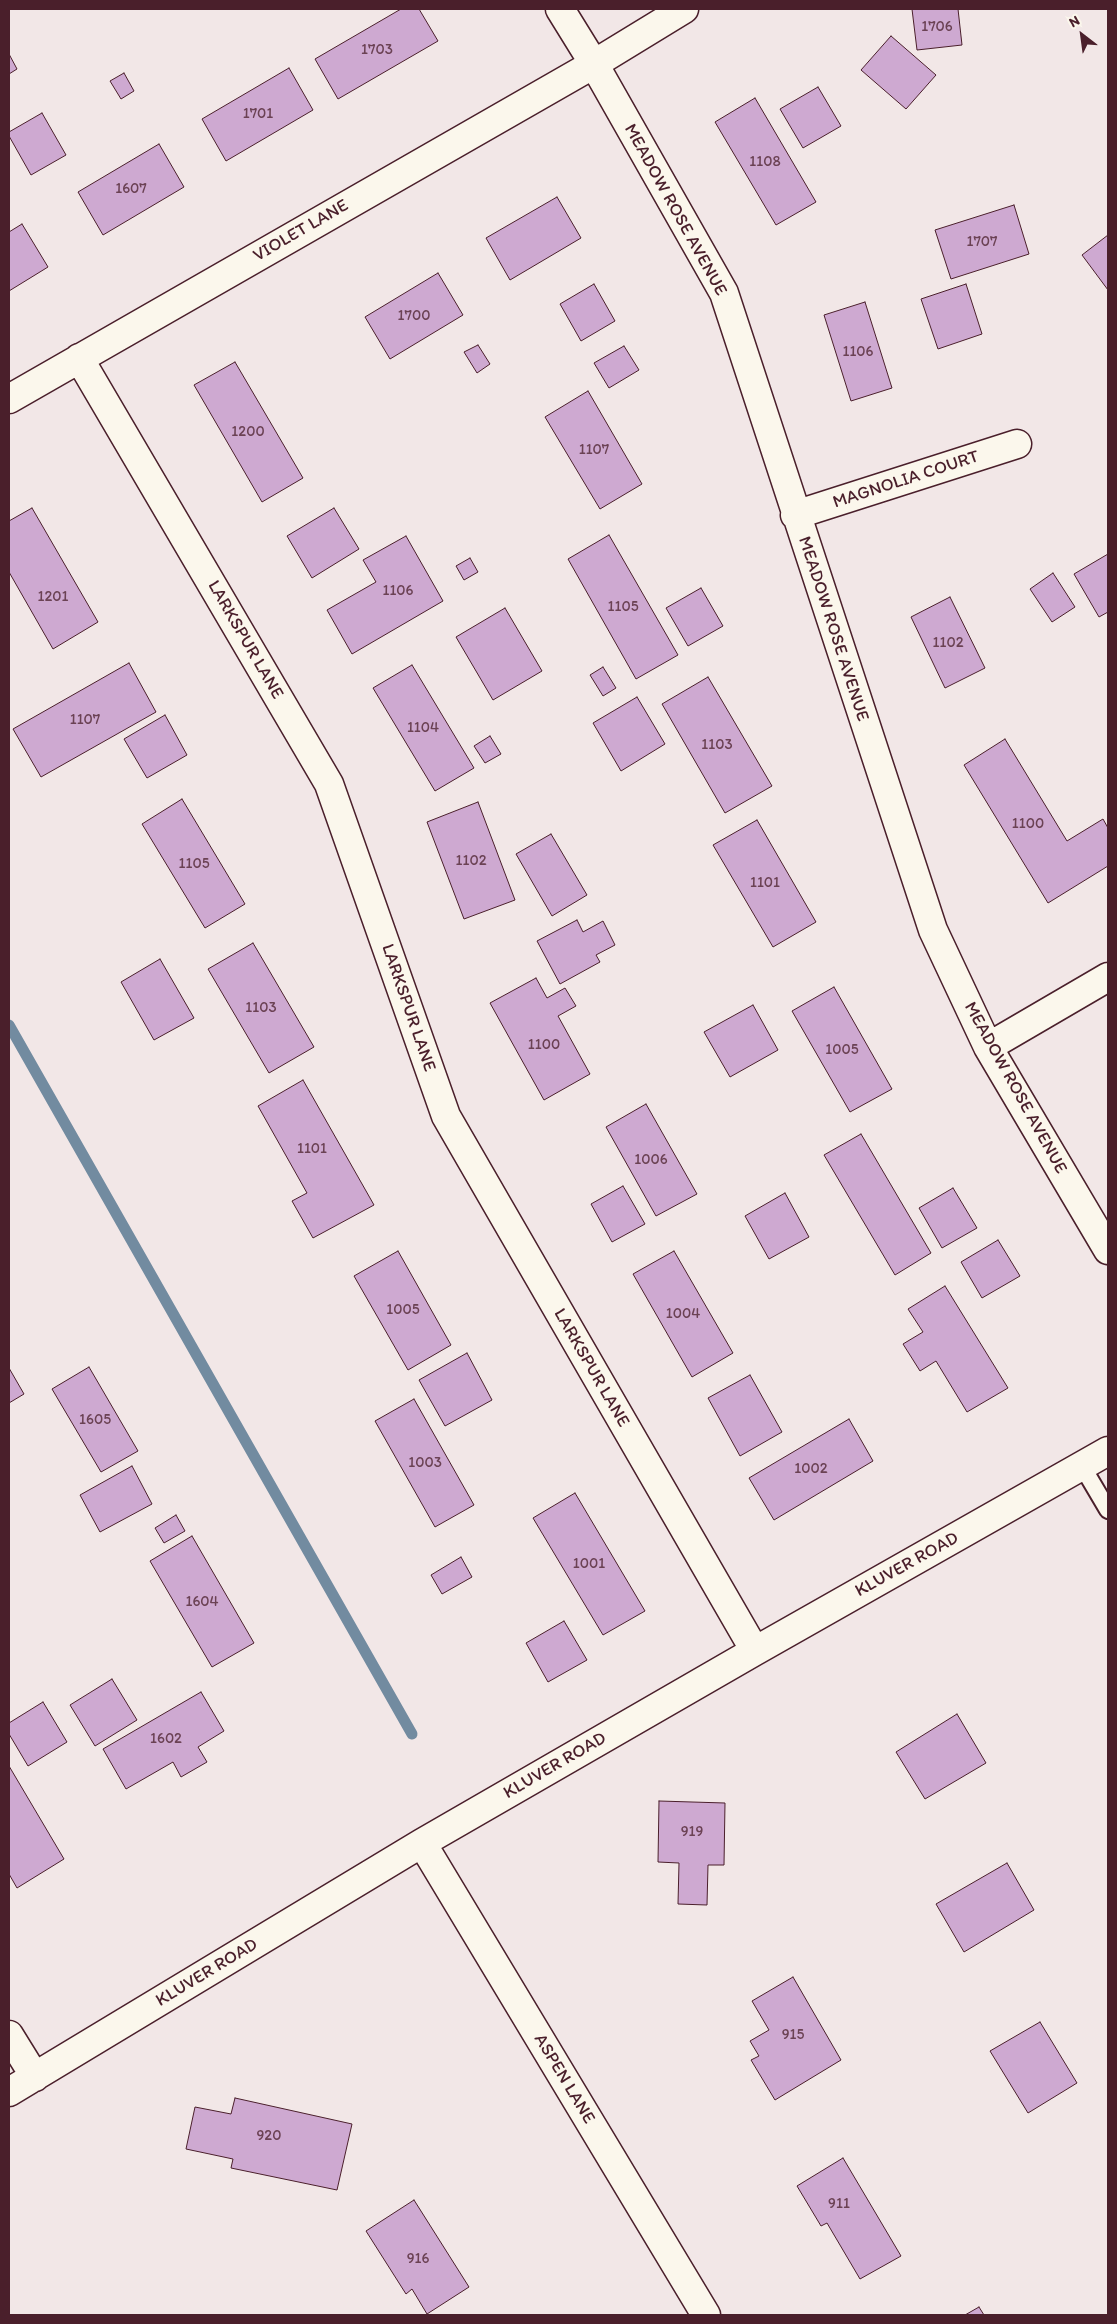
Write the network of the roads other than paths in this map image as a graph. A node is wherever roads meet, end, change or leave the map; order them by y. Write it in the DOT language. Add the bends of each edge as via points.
graph roads {
  1 [pos="560,9"];
  2 [pos="684,9"];
  3 [pos="594,64"];
  4 [pos="79,358"];
  5 [pos="9,400"];
  6 [pos="1017,444"];
  7 [pos="795,515"];
  8 [pos="1108,977"];
  9 [pos="988,1047"];
  10 [pos="1108,1250"];
  11 [pos="1108,1451"];
  12 [pos="1082,1466"];
  13 [pos="1108,1510"];
  14 [pos="755,1651"];
  15 [pos="422,1843"];
  16 [pos="9,2035"];
  17 [pos="35,2077"];
  18 [pos="9,2092"];
  19 [pos="706,2315"];
  1 -- 3 [label="street, MEADOW ROSE AVENUE"];
  2 -- 3 [label="street, VIOLET LANE"];
  3 -- 4 [label="street, VIOLET LANE"];
  3 -- 7 [label="street, MEADOW ROSE AVENUE" via="724,292"];
  4 -- 5 [label="street, VIOLET LANE"];
  4 -- 14 [label="street, LARKSPUR LANE" via="329,784 446,1116"];
  6 -- 7 [label="street, MAGNOLIA COURT"];
  7 -- 9 [label="street, MEADOW ROSE AVENUE" via="933,930"];
  8 -- 9 [label="street"];
  9 -- 10 [label="street, MEADOW ROSE AVENUE"];
  11 -- 12 [label="street, KLUVER ROAD"];
  12 -- 13 [label="lane"];
  12 -- 14 [label="street, KLUVER ROAD"];
  14 -- 15 [label="street, KLUVER ROAD"];
  15 -- 17 [label="street, KLUVER ROAD"];
  15 -- 19 [label="street, ASPEN LANE"];
  16 -- 17 [label="street"];
  17 -- 18 [label="street, KLUVER ROAD"];
}
